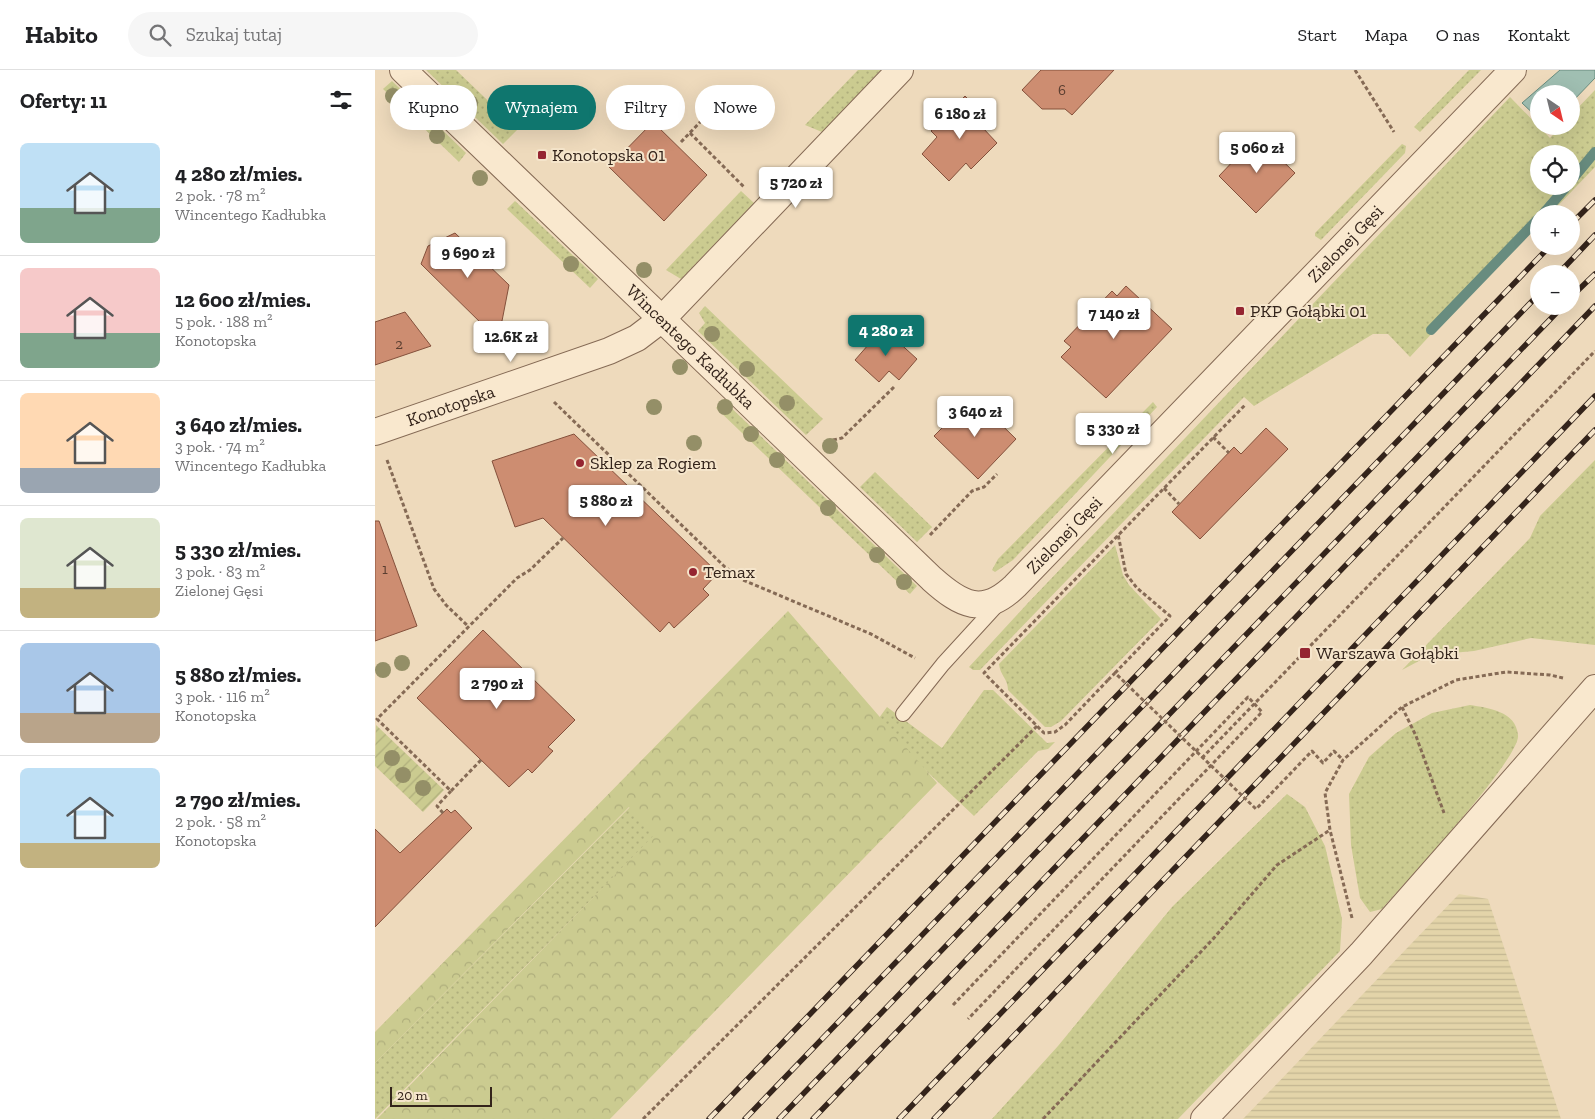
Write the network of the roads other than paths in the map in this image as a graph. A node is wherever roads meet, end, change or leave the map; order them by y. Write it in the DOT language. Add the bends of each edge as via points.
graph roads {
  1 [pos="403,70"];
  2 [pos="900,70"];
  3 [pos="1513,70"];
  4 [pos="662,319"];
  5 [pos="380,442"];
  6 [pos="995,600"];
  7 [pos="1584,684"];
  8 [pos="903,714"];
  9 [pos="1204,1119"];
  1 -- 4 [label="street, Wincentego Kadłubka"];
  2 -- 4 [label="street, Konotopska"];
  3 -- 6 [label="street, Zielonej Gęsi"];
  4 -- 5 [label="street, Konotopska" via="637,338 609,351"];
  4 -- 6 [label="street, Wincentego Kadłubka" via="938,584 957,599 970,604"];
  6 -- 8 [label="lane"];
  7 -- 9 [label="street" via="1455,847 1361,954"];
}
